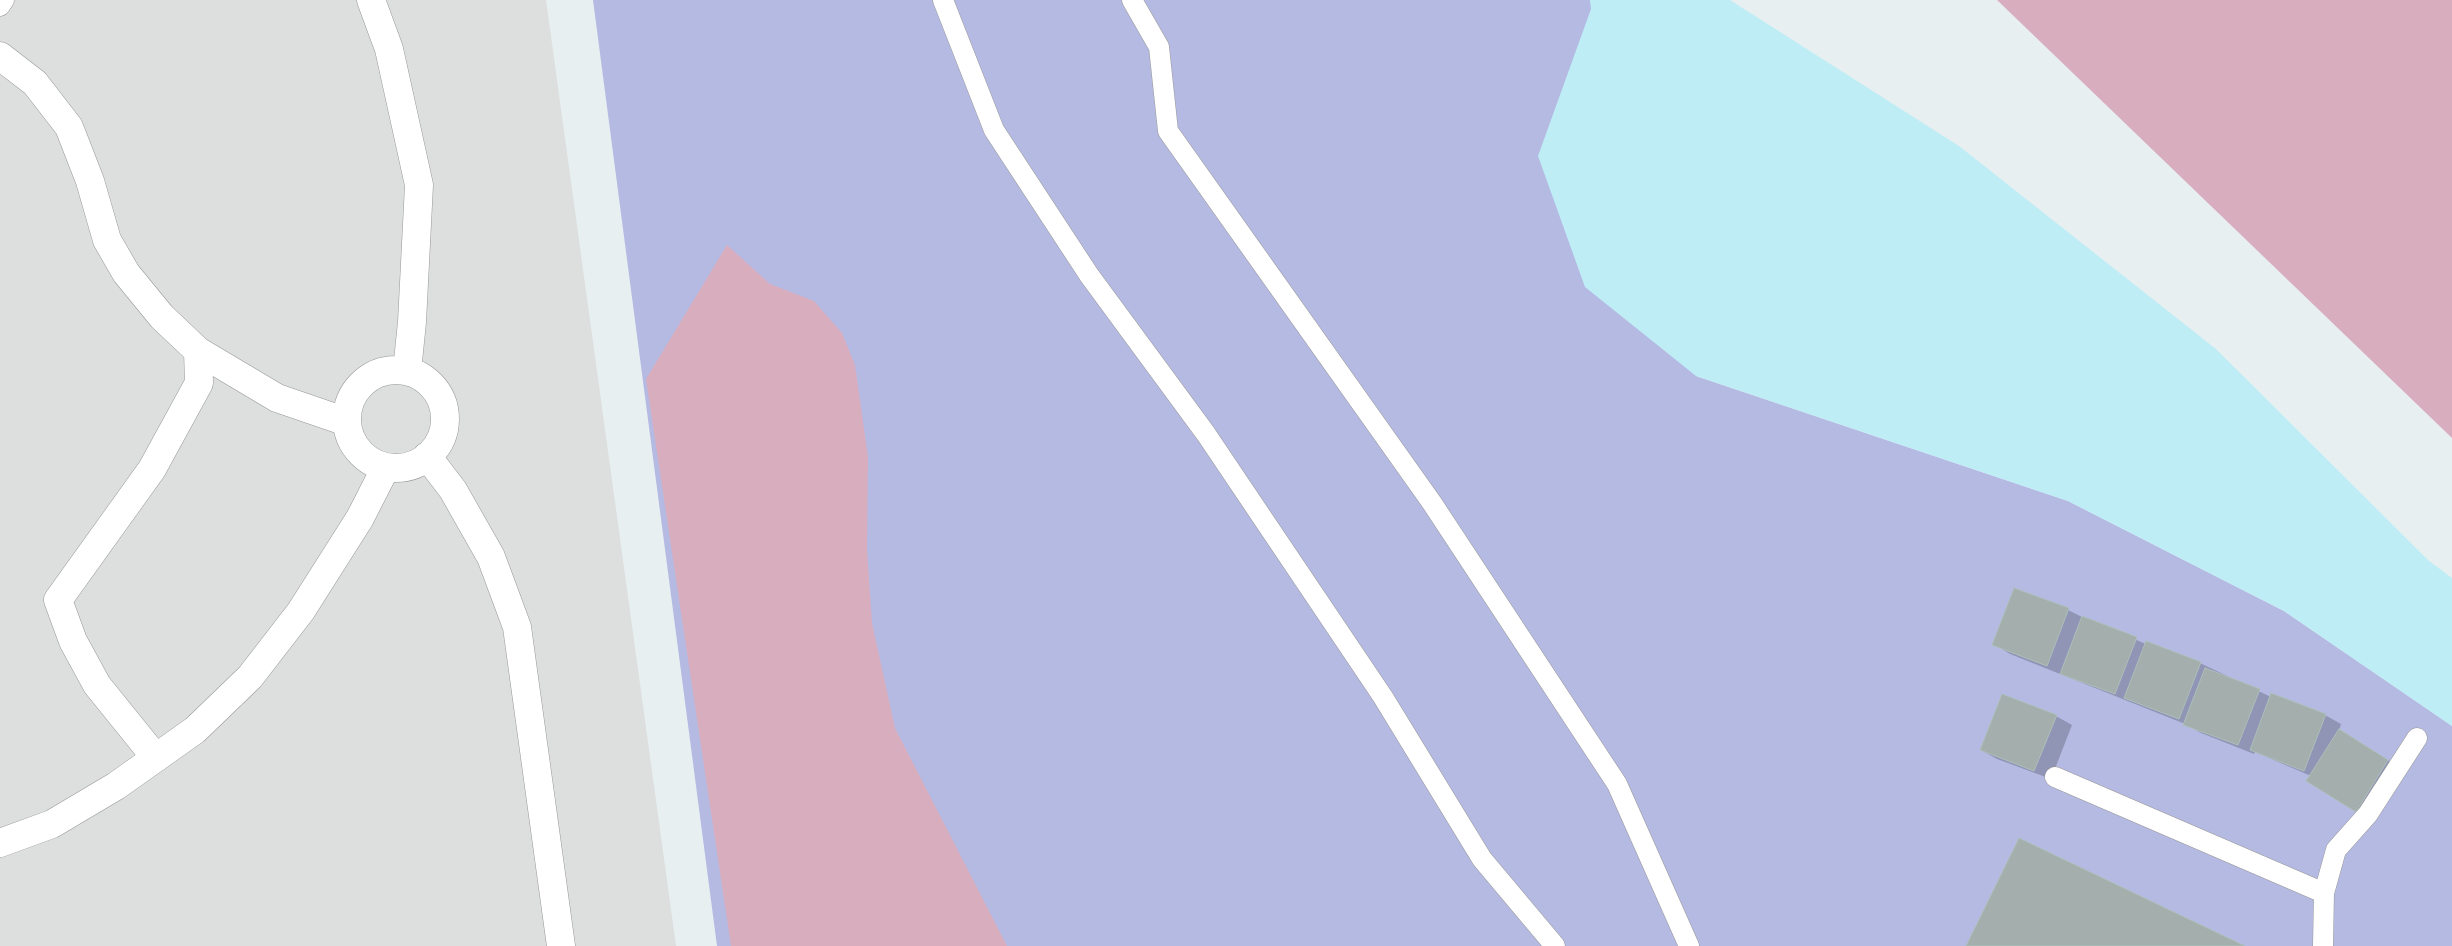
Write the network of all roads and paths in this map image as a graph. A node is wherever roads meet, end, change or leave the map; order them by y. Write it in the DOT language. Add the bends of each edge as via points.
graph roads {
  1 [pos="4,0"];
  2 [pos="371,0"];
  3 [pos="943,0"];
  4 [pos="1132,0"];
  5 [pos="0,6"];
  6 [pos="0,56"];
  7 [pos="198,351"];
  8 [pos="407,371"];
  9 [pos="347,422"];
  10 [pos="427,456"];
  11 [pos="386,467"];
  12 [pos="2417,738"];
  13 [pos="156,758"];
  14 [pos="2055,777"];
  15 [pos="0,843"];
  16 [pos="2324,893"];
  17 [pos="561,946"];
  18 [pos="1555,946"];
  19 [pos="1689,946"];
  20 [pos="2323,946"];
  1 -- 5 [label="lane"];
  2 -- 8 [label="street" via="389,49 419,185"];
  3 -- 18 [label="lane" via="994,130 1089,275 1206,434 1377,689 1482,859"];
  4 -- 19 [label="lane" via="1158,47 1168,131 1432,503 1617,784"];
  6 -- 7 [label="street" via="35,83 68,127 90,181 107,240 126,273 162,317"];
  7 -- 9 [label="street" via="277,398"];
  7 -- 13 [label="street" via="199,383 152,470 58,600 74,642 97,685"];
  8 -- 9 [label="street" via="392,370 364,382 348,407"];
  8 -- 10 [label="street" via="423,377 435,388 443,404 442,437"];
  9 -- 11 [label="street" via="358,450"];
  10 -- 11 [label="street" via="403,467"];
  10 -- 17 [label="street" via="453,490 491,557 517,627"];
  11 -- 13 [label="street" via="360,518 301,612 250,677 195,730"];
  12 -- 16 [label="lane" via="2368,814 2336,850"];
  13 -- 15 [label="street" via="52,824"];
  14 -- 16 [label="lane"];
  16 -- 20 [label="lane"];
}
